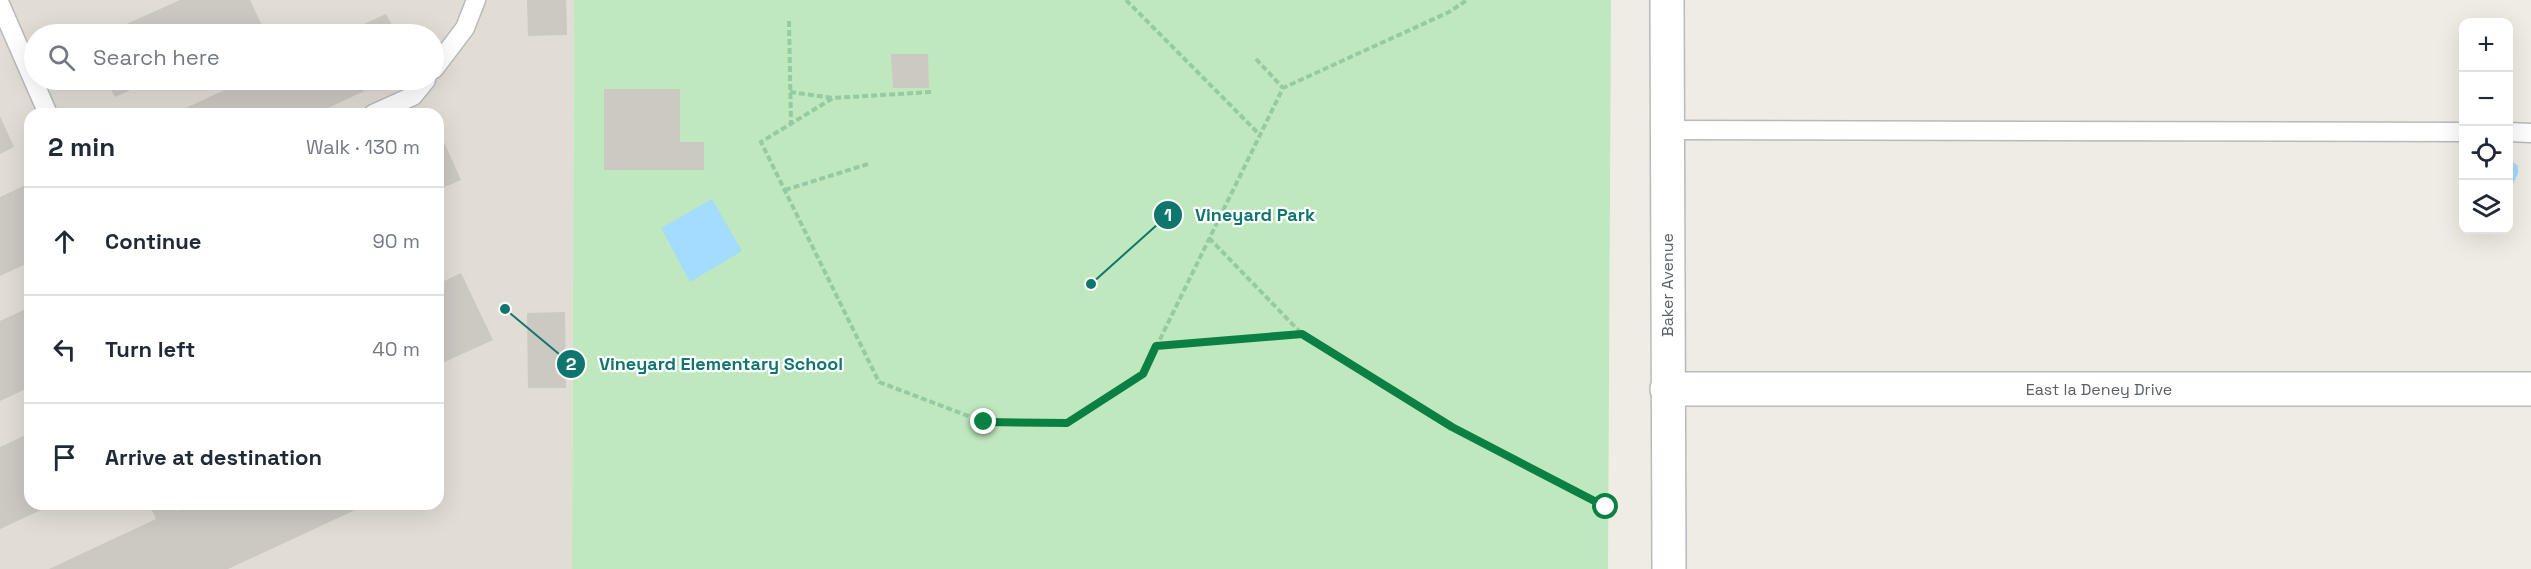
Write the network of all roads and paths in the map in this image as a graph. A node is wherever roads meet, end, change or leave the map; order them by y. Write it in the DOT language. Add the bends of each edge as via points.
graph roads {
  1 [pos="476,0"];
  2 [pos="1126,0"];
  3 [pos="1467,0"];
  4 [pos="1667,0"];
  5 [pos="0,4"];
  6 [pos="789,21"];
  7 [pos="444,56"];
  8 [pos="24,59"];
  9 [pos="1256,59"];
  10 [pos="1283,88"];
  11 [pos="38,90"];
  12 [pos="418,90"];
  13 [pos="790,92"];
  14 [pos="931,92"];
  15 [pos="833,98"];
  16 [pos="45,108"];
  17 [pos="386,108"];
  18 [pos="791,123"];
  19 [pos="1667,130"];
  20 [pos="2459,132"];
  21 [pos="2513,132"];
  22 [pos="2531,133"];
  23 [pos="1260,135"];
  24 [pos="868,164"];
  25 [pos="785,190"];
  26 [pos="1209,238"];
  27 [pos="1302,334"];
  28 [pos="1156,346"];
  29 [pos="1667,389"];
  30 [pos="2531,389"];
  31 [pos="1606,507"];
  32 [pos="1669,569"];
  1 -- 7 [label="lane" via="465,28"];
  2 -- 23 [label="path"];
  3 -- 10 [label="path" via="1449,12"];
  4 -- 19 [label="street, Baker Avenue"];
  5 -- 8 [label="lane"];
  6 -- 13 [label="path"];
  9 -- 10 [label="path"];
  10 -- 23 [label="path"];
  11 -- 16 [label="lane"];
  12 -- 17 [label="lane"];
  13 -- 15 [label="path"];
  13 -- 18 [label="path"];
  14 -- 15 [label="path"];
  15 -- 18 [label="path"];
  18 -- 25 [label="path" via="761,142"];
  19 -- 20 [label="lane"];
  19 -- 29 [label="street, Baker Avenue"];
  21 -- 22 [label="lane"];
  23 -- 26 [label="path"];
  24 -- 25 [label="path"];
  25 -- 28 [label="path" via="879,382 984,422 1067,423 1143,374"];
  26 -- 27 [label="path"];
  26 -- 28 [label="path"];
  27 -- 28 [label="path"];
  27 -- 31 [label="path" via="1452,427"];
  29 -- 30 [label="street, East la Deney Drive"];
  29 -- 32 [label="street, Baker Avenue"];
}
